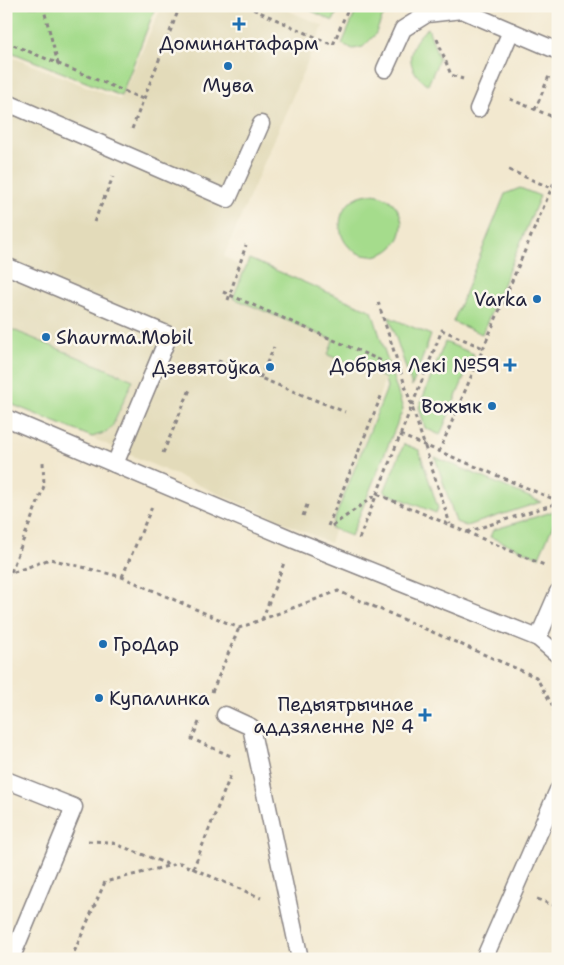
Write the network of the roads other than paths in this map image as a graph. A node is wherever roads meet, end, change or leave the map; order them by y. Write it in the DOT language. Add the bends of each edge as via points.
graph roads {
  1 [pos="511,31"];
  2 [pos="558,51"];
  3 [pos="385,69"];
  4 [pos="478,108"];
  5 [pos="6,112"];
  6 [pos="261,124"];
  7 [pos="6,266"];
  8 [pos="6,418"];
  9 [pos="115,464"];
  10 [pos="558,592"];
  11 [pos="538,638"];
  12 [pos="558,655"];
  13 [pos="225,716"];
  14 [pos="6,780"];
  15 [pos="558,790"];
  16 [pos="10,955"];
  17 [pos="300,959"];
  18 [pos="484,959"];
  1 -- 2 [label="lane"];
  1 -- 3 [label="lane" via="462,10 427,14 403,29"];
  1 -- 4 [label="lane"];
  5 -- 6 [label="lane" via="10,104 228,199"];
  7 -- 9 [label="lane" via="169,335"];
  8 -- 9 [label="lane"];
  9 -- 11 [label="lane"];
  10 -- 11 [label="lane"];
  11 -- 12 [label="lane"];
  13 -- 17 [label="lane" via="251,727"];
  14 -- 16 [label="lane" via="74,807"];
  15 -- 18 [label="lane"];
}
